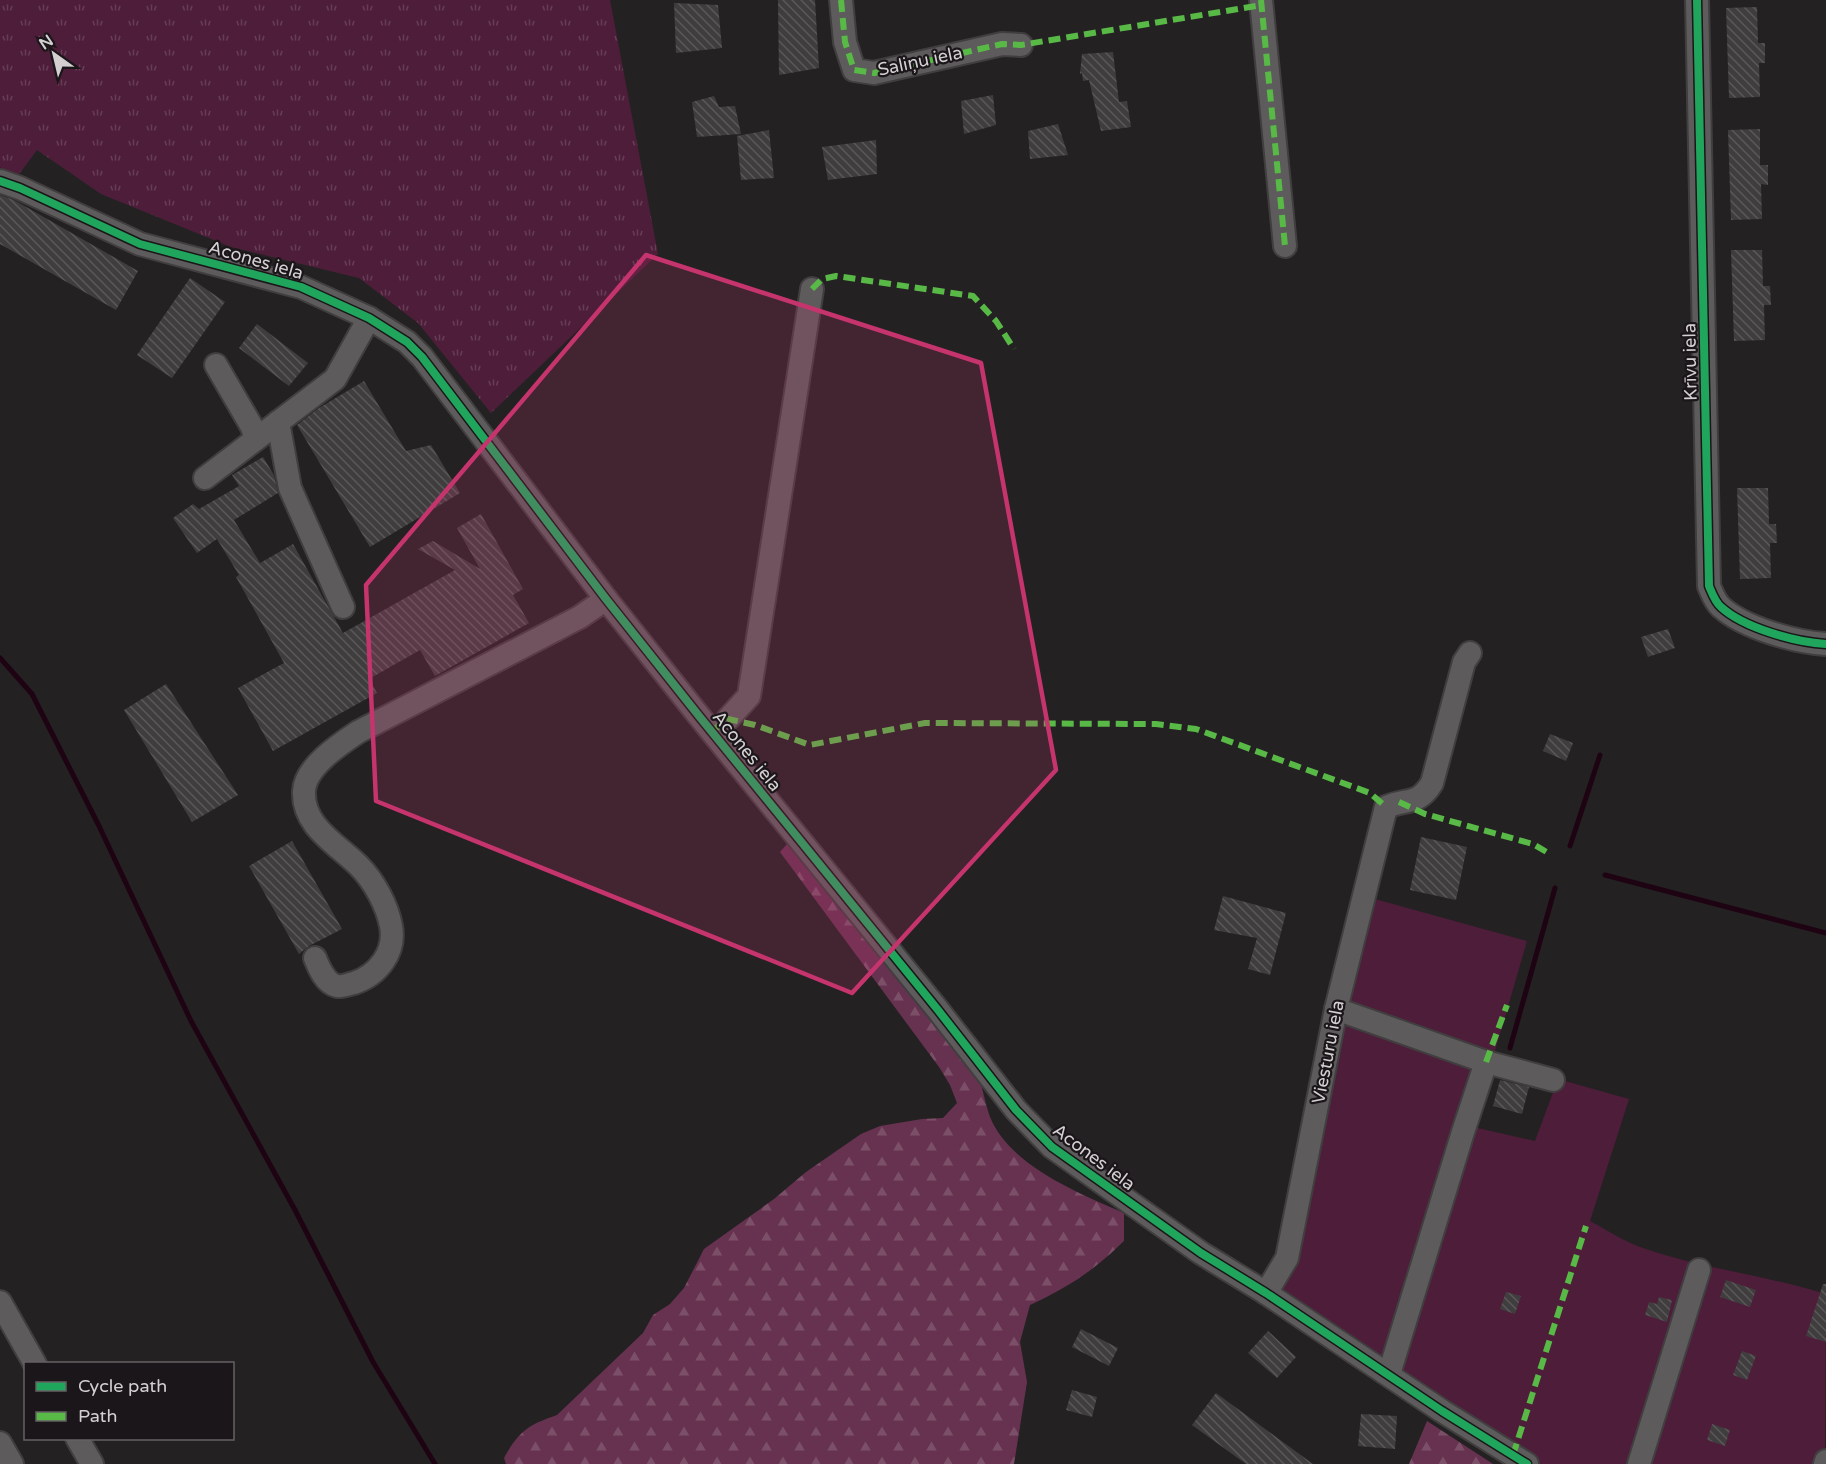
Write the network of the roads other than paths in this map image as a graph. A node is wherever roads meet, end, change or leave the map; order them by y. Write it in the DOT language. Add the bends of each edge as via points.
graph roads {
  1 [pos="841,0"];
  2 [pos="1697,0"];
  3 [pos="1261,2"];
  4 [pos="1021,45"];
  5 [pos="0,181"];
  6 [pos="1285,246"];
  7 [pos="812,289"];
  8 [pos="369,318"];
  9 [pos="216,365"];
  10 [pos="278,422"];
  11 [pos="256,439"];
  12 [pos="205,478"];
  13 [pos="606,599"];
  14 [pos="343,607"];
  15 [pos="1826,644"];
  16 [pos="1470,653"];
  17 [pos="728,719"];
  18 [pos="315,958"];
  19 [pos="1336,1009"];
  20 [pos="1486,1062"];
  21 [pos="1553,1080"];
  22 [pos="1699,1270"];
  23 [pos="1266,1293"];
  24 [pos="0,1302"];
  25 [pos="34,1362"];
  26 [pos="1389,1374"];
  27 [pos="78,1440"];
  28 [pos="0,1443"];
  29 [pos="12,1464"];
  30 [pos="92,1464"];
  31 [pos="1527,1464"];
  32 [pos="1639,1464"];
  1 -- 4 [label="street, Saliņu iela" via="844,42 854,70 874,73 1002,44"];
  2 -- 15 [label="street, Krīvu iela" via="1709,586 1719,605 1734,617 1768,632"];
  3 -- 6 [label="street"];
  5 -- 8 [label="street, Acones iela" via="140,244 301,287"];
  7 -- 17 [label="street" via="749,696"];
  8 -- 10 [label="street" via="335,379"];
  8 -- 13 [label="street, Acones iela" via="407,342 422,357"];
  9 -- 11 [label="street"];
  10 -- 11 [label="street"];
  10 -- 14 [label="street" via="290,488"];
  11 -- 12 [label="street"];
  13 -- 18 [label="street" via="580,617 358,732 337,746 311,773 304,788 307,812 317,827 366,874 382,900 392,929 387,956 370,976 357,982 336,986 328,981"];
  13 -- 23 [label="street, Acones iela" via="693,721 938,1010 1016,1110 1052,1147 1201,1253"];
  16 -- 19 [label="street, Viesturu iela" via="1464,662 1432,783 1415,800 1386,807"];
  19 -- 20 [label="street"];
  19 -- 23 [label="street, Viesturu iela" via="1287,1258"];
  20 -- 21 [label="street"];
  20 -- 26 [label="street"];
  22 -- 32 [label="street"];
  23 -- 26 [label="street, Acones iela"];
  24 -- 25 [label="street"];
  26 -- 31 [label="street, Acones iela"];
  27 -- 30 [label="street"];
  28 -- 29 [label="street"];
}
